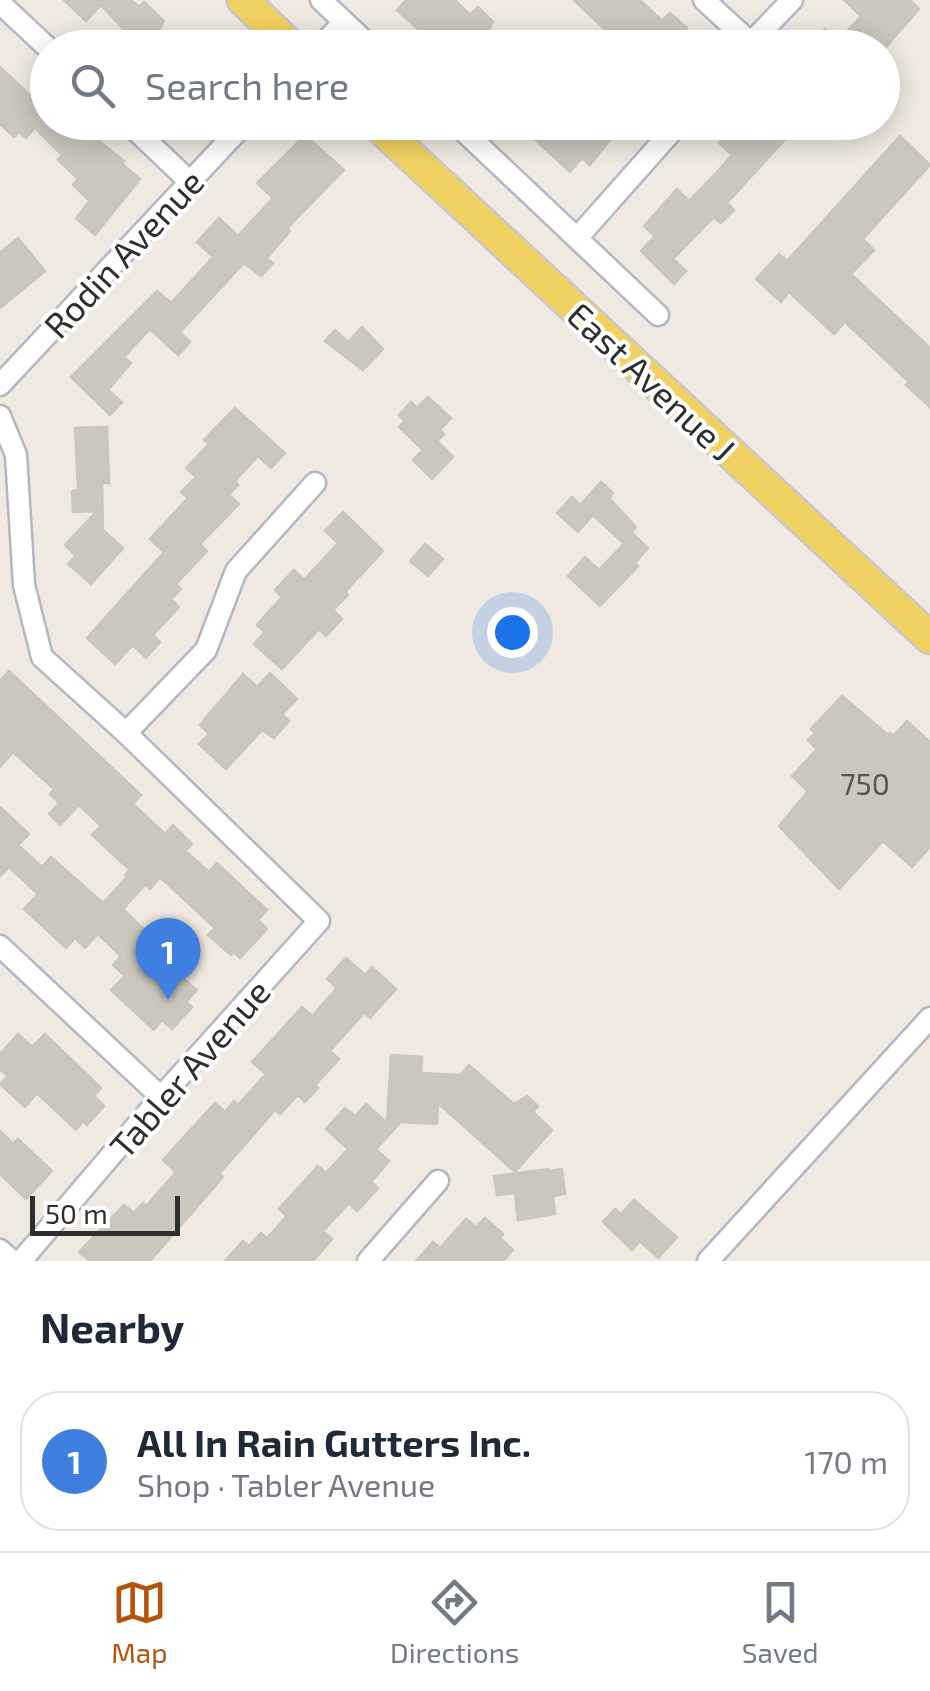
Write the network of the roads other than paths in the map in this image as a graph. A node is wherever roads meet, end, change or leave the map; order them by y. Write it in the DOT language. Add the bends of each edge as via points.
graph roads {
  1 [pos="243,0"];
  2 [pos="322,0"];
  3 [pos="704,0"];
  4 [pos="792,0"];
  5 [pos="0,3"];
  6 [pos="344,22"];
  7 [pos="274,30"];
  8 [pos="336,30"];
  9 [pos="353,30"];
  10 [pos="734,30"];
  11 [pos="763,30"];
  12 [pos="30,31"];
  13 [pos="146,140"];
  14 [pos="229,140"];
  15 [pos="393,140"];
  16 [pos="473,140"];
  17 [pos="664,140"];
  18 [pos="189,181"];
  19 [pos="578,237"];
  20 [pos="658,315"];
  21 [pos="0,385"];
  22 [pos="0,416"];
  23 [pos="316,483"];
  24 [pos="930,638"];
  25 [pos="126,733"];
  26 [pos="0,946"];
  27 [pos="930,1018"];
  28 [pos="160,1097"];
  29 [pos="438,1181"];
  30 [pos="0,1250"];
  31 [pos="12,1261"];
  32 [pos="21,1261"];
  33 [pos="368,1261"];
  34 [pos="708,1261"];
  1 -- 7 [label="main road"];
  2 -- 6 [label="street"];
  3 -- 10 [label="street"];
  4 -- 11 [label="street"];
  5 -- 12 [label="street"];
  6 -- 8 [label="street"];
  6 -- 9 [label="street"];
  13 -- 18 [label="street"];
  14 -- 18 [label="street, Rodin Avenue"];
  15 -- 24 [label="main road, East Avenue J"];
  16 -- 19 [label="street"];
  17 -- 19 [label="street"];
  18 -- 21 [label="street, Rodin Avenue"];
  19 -- 20 [label="street"];
  22 -- 25 [label="street" via="16,455 24,584 42,657"];
  23 -- 25 [label="street" via="236,570 206,650"];
  25 -- 28 [label="street, Tabler Avenue" via="319,921"];
  26 -- 28 [label="street"];
  27 -- 34 [label="street"];
  28 -- 32 [label="street, Tabler Avenue"];
  29 -- 33 [label="street"];
  30 -- 31 [label="street"];
}
